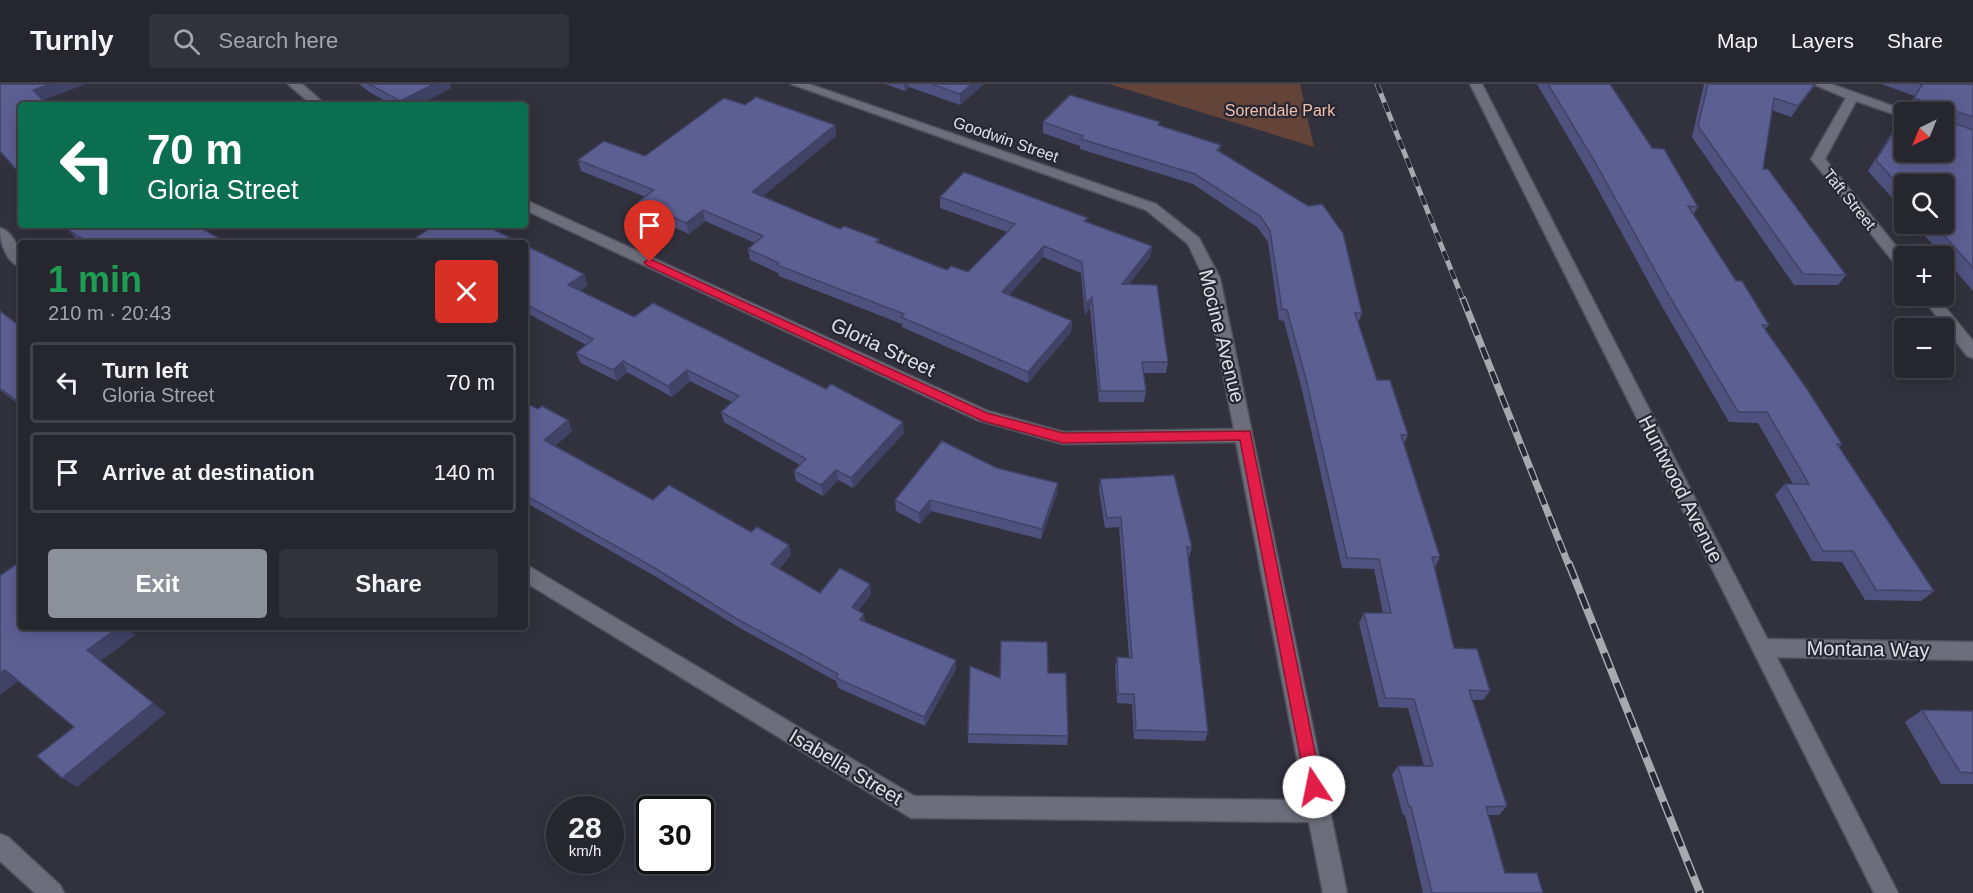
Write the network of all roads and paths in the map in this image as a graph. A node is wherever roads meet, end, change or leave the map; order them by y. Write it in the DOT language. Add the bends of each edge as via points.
graph roads {
  1 [pos="294,84"];
  2 [pos="797,84"];
  3 [pos="1476,84"];
  4 [pos="1819,84"];
  5 [pos="1853,96"];
  6 [pos="316,102"];
  7 [pos="1894,110"];
  8 [pos="528,206"];
  9 [pos="0,233"];
  10 [pos="1194,241"];
  11 [pos="1894,253"];
  12 [pos="18,258"];
  13 [pos="1936,306"];
  14 [pos="1973,352"];
  15 [pos="1245,435"];
  16 [pos="528,574"];
  17 [pos="1762,648"];
  18 [pos="1973,651"];
  19 [pos="1318,811"];
  20 [pos="0,845"];
  21 [pos="52,893"];
  22 [pos="1335,893"];
  23 [pos="1886,893"];
  1 -- 6 [label="street"];
  2 -- 10 [label="street, Goodwin Street" via="1151,207"];
  3 -- 17 [label="street, Huntwood Avenue"];
  4 -- 5 [label="street"];
  5 -- 7 [label="street"];
  5 -- 11 [label="street, Taft Street" via="1818,159"];
  8 -- 15 [label="street, Gloria Street" via="983,416 1063,438"];
  9 -- 12 [label="street"];
  10 -- 15 [label="street, Mocine Avenue" via="1212,278"];
  13 -- 14 [label="street"];
  15 -- 19 [label="street, Mocine Avenue"];
  16 -- 19 [label="street, Isabella Street" via="911,807"];
  17 -- 18 [label="street, Montana Way"];
  17 -- 23 [label="street, Huntwood Avenue"];
  19 -- 22 [label="street, Mocine Avenue"];
  20 -- 21 [label="street"];
}
